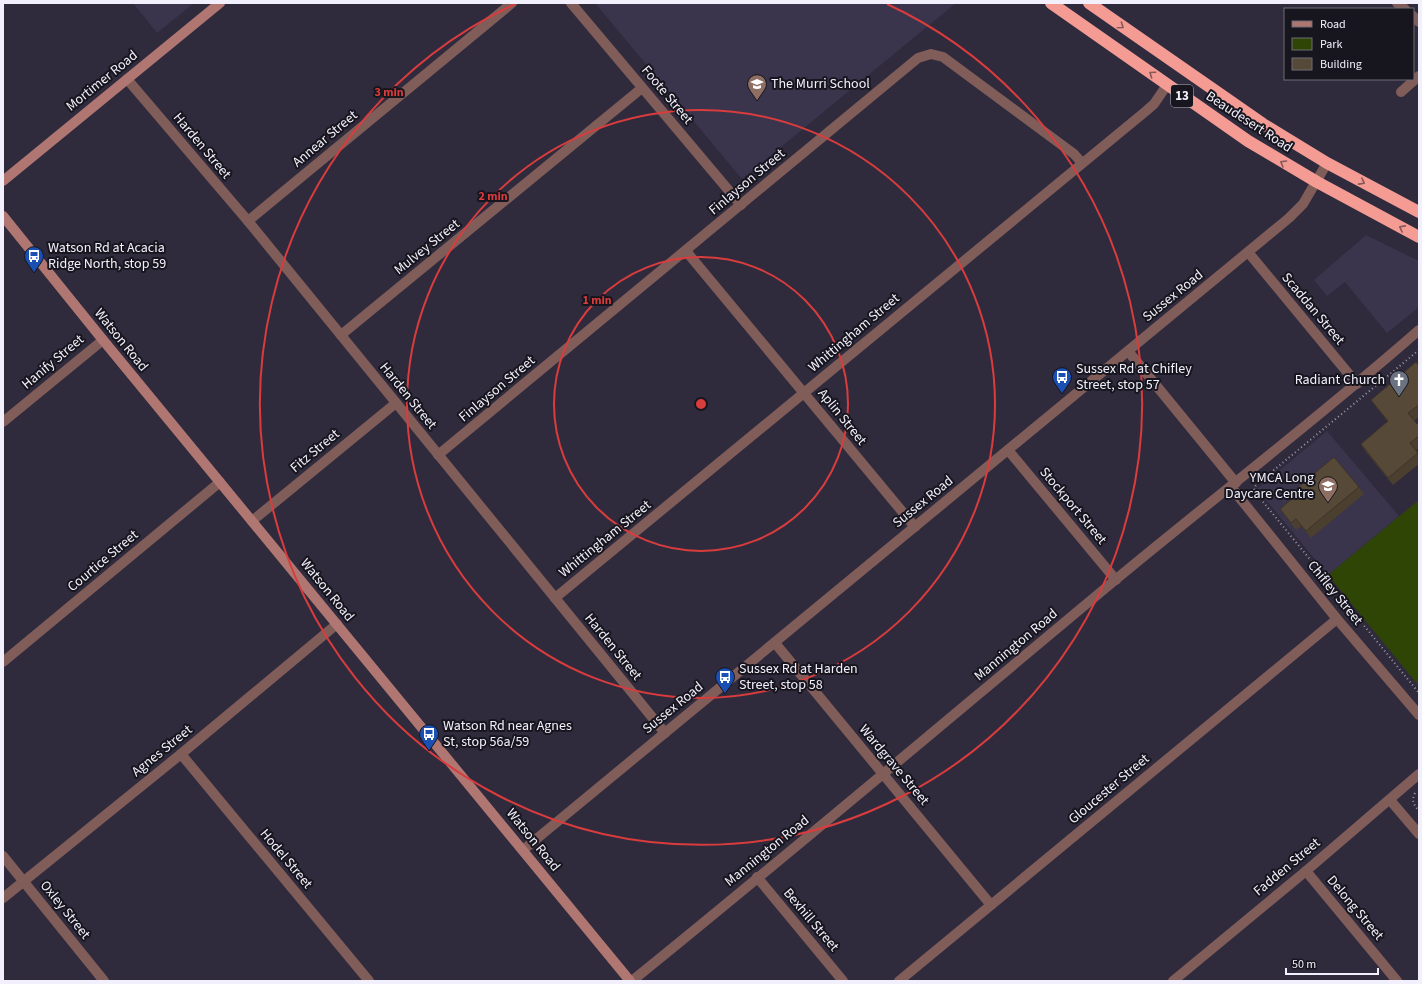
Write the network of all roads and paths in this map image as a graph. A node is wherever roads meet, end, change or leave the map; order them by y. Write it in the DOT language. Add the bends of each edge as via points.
graph roads {
  1 [pos="220,3"];
  2 [pos="512,3"];
  3 [pos="571,3"];
  4 [pos="1051,3"];
  5 [pos="1089,3"];
  6 [pos="1419,76"];
  7 [pos="127,79"];
  8 [pos="1167,85"];
  9 [pos="642,88"];
  10 [pos="1401,92"];
  11 [pos="1082,163"];
  12 [pos="1327,163"];
  13 [pos="3,181"];
  14 [pos="1317,182"];
  15 [pos="741,205"];
  16 [pos="1419,212"];
  17 [pos="3,216"];
  18 [pos="248,221"];
  19 [pos="1419,237"];
  20 [pos="686,251"];
  21 [pos="1248,252"];
  22 [pos="1419,330"];
  23 [pos="342,335"];
  24 [pos="103,340"];
  25 [pos="1419,350"];
  26 [pos="1128,351"];
  27 [pos="1357,384"];
  28 [pos="804,392"];
  29 [pos="396,403"];
  30 [pos="3,422"];
  31 [pos="1008,450"];
  32 [pos="438,456"];
  33 [pos="220,482"];
  34 [pos="1233,485"];
  35 [pos="252,521"];
  36 [pos="915,527"];
  37 [pos="1116,580"];
  38 [pos="555,598"];
  39 [pos="1337,619"];
  40 [pos="337,624"];
  41 [pos="775,643"];
  42 [pos="3,662"];
  43 [pos="1419,693"];
  44 [pos="1419,715"];
  45 [pos="665,733"];
  46 [pos="181,754"];
  47 [pos="883,774"];
  48 [pos="1419,774"];
  49 [pos="1419,790"];
  50 [pos="1390,800"];
  51 [pos="1419,811"];
  52 [pos="1419,834"];
  53 [pos="523,850"];
  54 [pos="3,856"];
  55 [pos="1306,871"];
  56 [pos="757,877"];
  57 [pos="23,881"];
  58 [pos="3,898"];
  59 [pos="991,905"];
  60 [pos="104,981"];
  61 [pos="368,981"];
  62 [pos="631,981"];
  63 [pos="843,981"];
  64 [pos="899,981"];
  65 [pos="1172,981"];
  66 [pos="1397,981"];
  1 -- 7 [label="street, Mortimer Road"];
  2 -- 18 [label="street, Annear Street"];
  3 -- 9 [label="street, Foote Street"];
  8 -- 4 [label="highway, Beaudesert Road / 13, one-way"];
  5 -- 12 [label="highway, Beaudesert Road / 13, one-way" via="1232,104"];
  6 -- 10 [label="street"];
  7 -- 13 [label="street, Mortimer Road"];
  7 -- 18 [label="street, Harden Street"];
  8 -- 11 [label="street, Whittingham Street" via="1154,104"];
  14 -- 8 [label="highway, Beaudesert Road / 13, one-way" via="1248,141"];
  9 -- 15 [label="street, Foote Street"];
  9 -- 23 [label="street, Mulvey Street"];
  11 -- 15 [label="street, Finlayson Street" via="1074,154 943,57 931,54 918,58"];
  11 -- 28 [label="street, Whittingham Street"];
  12 -- 14 [label="street, Sussex Road"];
  12 -- 16 [label="highway, Beaudesert Road / 13, one-way"];
  19 -- 14 [label="highway, Beaudesert Road / 13, one-way"];
  14 -- 21 [label="street, Sussex Road" via="1298,210"];
  15 -- 20 [label="street, Finlayson Street"];
  17 -- 24 [label="street, Watson Road"];
  18 -- 23 [label="street, Harden Street"];
  20 -- 28 [label="street, Aplin Street"];
  20 -- 32 [label="street, Finlayson Street"];
  21 -- 26 [label="street, Sussex Road"];
  21 -- 27 [label="street, Scaddan Street"];
  22 -- 27 [label="street, Mannington Road"];
  23 -- 29 [label="street, Harden Street"];
  24 -- 30 [label="street, Hanify Street"];
  24 -- 33 [label="street, Watson Road"];
  25 -- 43 [label="path" via="1254,488 1308,559"];
  26 -- 31 [label="street, Sussex Road"];
  26 -- 34 [label="street, Chifley Street"];
  27 -- 34 [label="street, Mannington Road"];
  28 -- 36 [label="street, Aplin Street"];
  28 -- 38 [label="street, Whittingham Street"];
  29 -- 32 [label="street, Harden Street"];
  29 -- 35 [label="street, Fitz Street"];
  31 -- 36 [label="street, Sussex Road"];
  31 -- 37 [label="street, Stockport Street"];
  32 -- 38 [label="street, Harden Street"];
  33 -- 35 [label="street, Watson Road"];
  33 -- 42 [label="street, Courtice Street"];
  34 -- 37 [label="street, Mannington Road"];
  34 -- 39 [label="street, Chifley Street"];
  35 -- 40 [label="street, Watson Road"];
  36 -- 41 [label="street, Sussex Road"];
  37 -- 47 [label="street, Mannington Road"];
  38 -- 45 [label="street, Harden Street"];
  39 -- 44 [label="street, Chifley Street"];
  39 -- 59 [label="street, Gloucester Street"];
  40 -- 46 [label="street, Agnes Street"];
  40 -- 53 [label="street, Watson Road"];
  41 -- 45 [label="street, Sussex Road"];
  41 -- 47 [label="street, Wardgrave Street"];
  45 -- 53 [label="street, Sussex Road"];
  46 -- 57 [label="street, Agnes Street"];
  46 -- 61 [label="street, Hodel Street"];
  47 -- 56 [label="street, Mannington Road"];
  47 -- 59 [label="street, Wardgrave Street"];
  48 -- 50 [label="street, Fadden Street"];
  49 -- 51 [label="path" via="1413,798"];
  50 -- 52 [label="street"];
  50 -- 55 [label="street, Fadden Street"];
  53 -- 62 [label="street, Watson Road"];
  54 -- 57 [label="street, Oxley Street"];
  55 -- 65 [label="street, Fadden Street"];
  55 -- 66 [label="street, Delong Street"];
  56 -- 62 [label="street, Mannington Road"];
  56 -- 63 [label="street, Bexhill Street"];
  57 -- 58 [label="street, Agnes Street"];
  57 -- 60 [label="street, Oxley Street"];
  59 -- 64 [label="street, Gloucester Street"];
}
